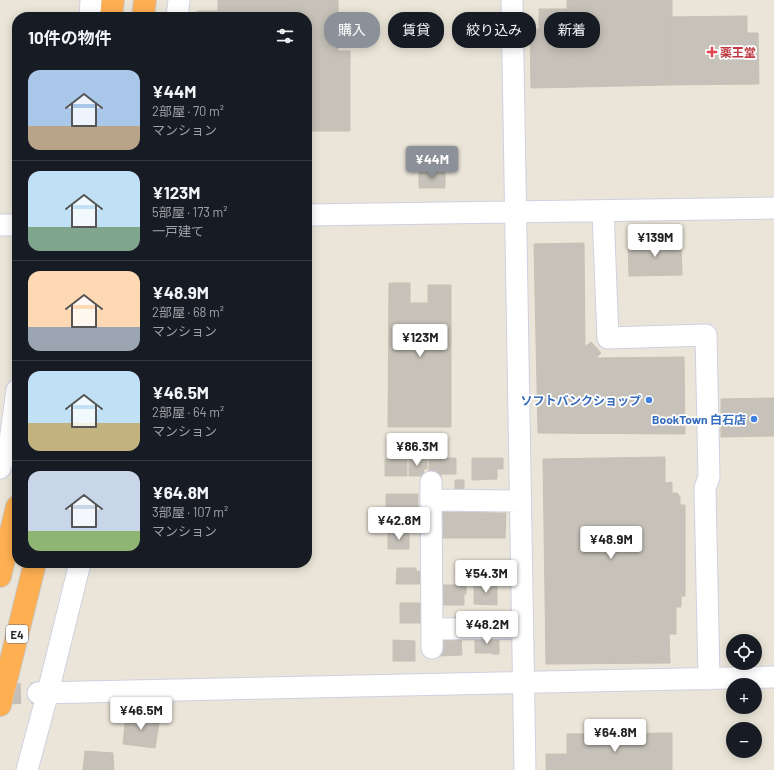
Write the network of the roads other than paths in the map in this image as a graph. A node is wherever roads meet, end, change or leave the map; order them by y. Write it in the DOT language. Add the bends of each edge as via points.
graph roads {
  1 [pos="91,0"];
  2 [pos="114,0"];
  3 [pos="145,0"];
  4 [pos="179,0"];
  5 [pos="512,0"];
  6 [pos="90,12"];
  7 [pos="112,12"];
  8 [pos="144,12"];
  9 [pos="178,12"];
  10 [pos="774,208"];
  11 [pos="603,211"];
  12 [pos="515,212"];
  13 [pos="312,215"];
  14 [pos="0,225"];
  15 [pos="12,225"];
  16 [pos="12,426"];
  17 [pos="0,468"];
  18 [pos="521,501"];
  19 [pos="12,528"];
  20 [pos="34,568"];
  21 [pos="79,568"];
  22 [pos="0,576"];
  23 [pos="523,628"];
  24 [pos="774,677"];
  25 [pos="709,679"];
  26 [pos="524,684"];
  27 [pos="43,693"];
  28 [pos="0,705"];
  29 [pos="27,770"];
  30 [pos="526,770"];
  1 -- 6 [label="street"];
  2 -- 7 [label="highway"];
  3 -- 8 [label="highway"];
  4 -- 9 [label="street"];
  5 -- 12 [label="street"];
  10 -- 11 [label="street"];
  11 -- 12 [label="street"];
  11 -- 25 [label="street" via="608,338 706,335 709,477 705,488"];
  12 -- 13 [label="street"];
  12 -- 18 [label="street"];
  14 -- 15 [label="street"];
  16 -- 17 [label="street" via="10,441"];
  18 -- 23 [label="street"];
  18 -- 23 [label="street" via="431,491 432,639"];
  19 -- 22 [label="highway"];
  20 -- 28 [label="highway, E4"];
  21 -- 27 [label="street"];
  23 -- 26 [label="street"];
  24 -- 25 [label="street"];
  25 -- 26 [label="street"];
  26 -- 27 [label="street"];
  26 -- 30 [label="street"];
  27 -- 29 [label="street"];
}
